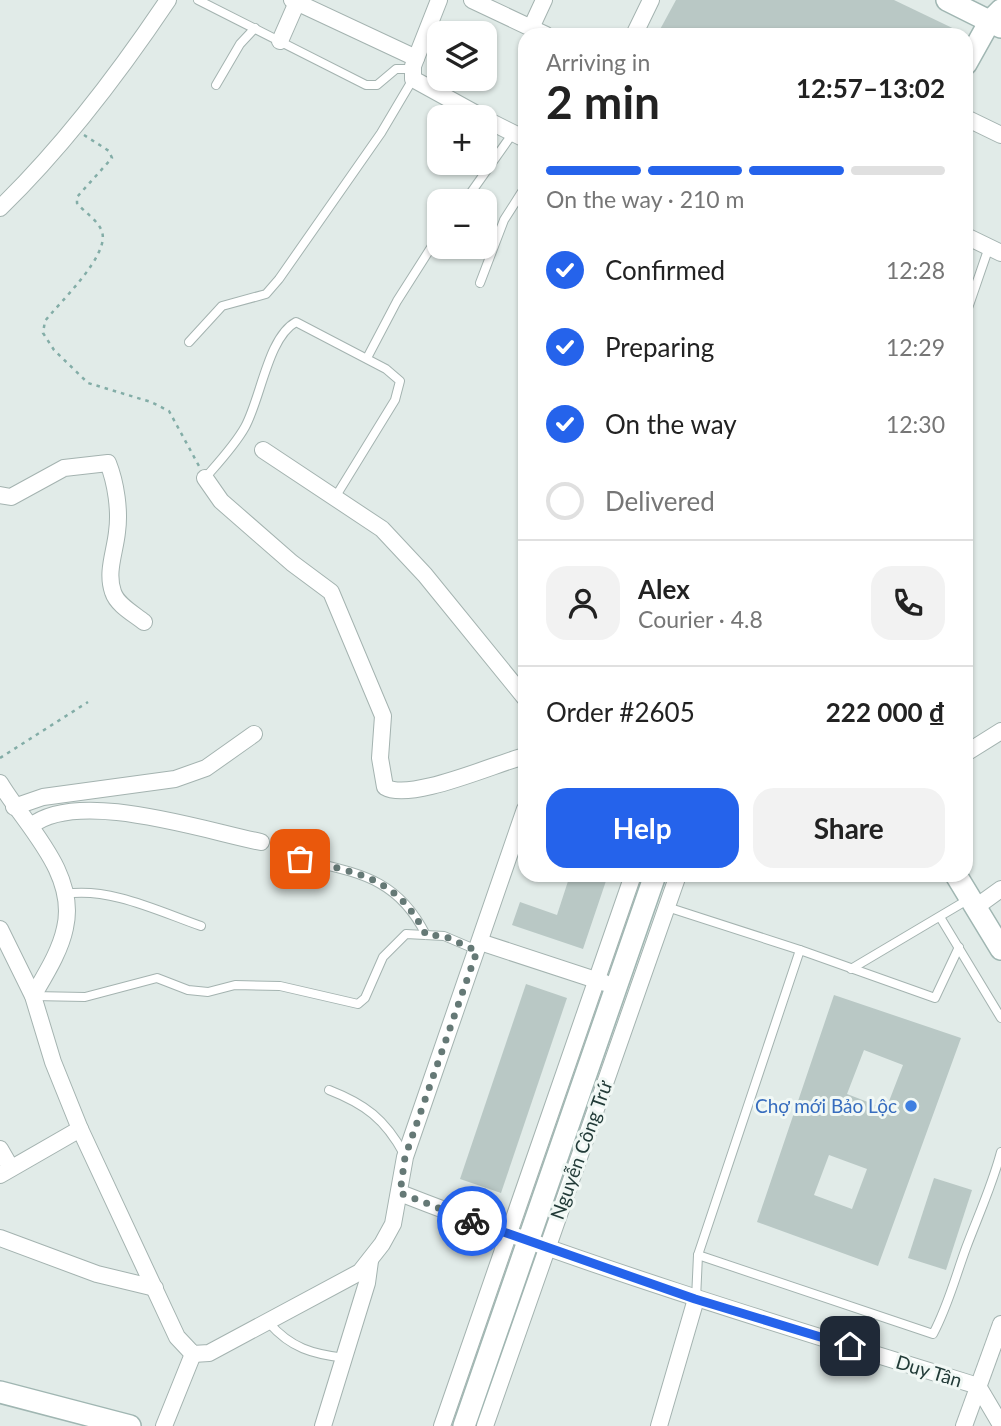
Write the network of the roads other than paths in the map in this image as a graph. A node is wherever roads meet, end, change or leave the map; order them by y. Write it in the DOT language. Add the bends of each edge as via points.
graph roads {
  1 [pos="168,0"];
  2 [pos="198,0"];
  3 [pos="439,0"];
  4 [pos="472,0"];
  5 [pos="544,0"];
  6 [pos="651,0"];
  7 [pos="947,0"];
  8 [pos="296,1"];
  9 [pos="997,19"];
  10 [pos="254,28"];
  11 [pos="532,28"];
  12 [pos="539,28"];
  13 [pos="637,28"];
  14 [pos="280,41"];
  15 [pos="973,54"];
  16 [pos="414,69"];
  17 [pos="216,85"];
  18 [pos="465,105"];
  19 [pos="973,121"];
  20 [pos="497,125"];
  21 [pos="1001,135"];
  22 [pos="518,136"];
  23 [pos="518,137"];
  24 [pos="475,189"];
  25 [pos="518,198"];
  26 [pos="0,208"];
  27 [pos="973,239"];
  28 [pos="995,250"];
  29 [pos="427,253"];
  30 [pos="480,284"];
  31 [pos="973,299"];
  32 [pos="189,342"];
  33 [pos="367,358"];
  34 [pos="263,450"];
  35 [pos="205,478"];
  36 [pos="0,495"];
  37 [pos="336,496"];
  38 [pos="144,622"];
  39 [pos="518,689"];
  40 [pos="1001,731"];
  41 [pos="254,734"];
  42 [pos="973,749"];
  43 [pos="518,758"];
  44 [pos="0,783"];
  45 [pos="14,807"];
  46 [pos="31,826"];
  47 [pos="518,831"];
  48 [pos="261,842"];
  49 [pos="300,859"];
  50 [pos="631,882"];
  51 [pos="652,882"];
  52 [pos="676,882"];
  53 [pos="960,882"];
  54 [pos="1001,889"];
  55 [pos="65,894"];
  56 [pos="973,903"];
  57 [pos="667,907"];
  58 [pos="940,917"];
  59 [pos="201,926"];
  60 [pos="0,929"];
  61 [pos="426,935"];
  62 [pos="479,946"];
  63 [pos="959,947"];
  64 [pos="1001,949"];
  65 [pos="800,950"];
  66 [pos="851,969"];
  67 [pos="606,983"];
  68 [pos="637,993"];
  69 [pos="33,996"];
  70 [pos="1001,1018"];
  71 [pos="329,1090"];
  72 [pos="80,1129"];
  73 [pos="0,1149"];
  74 [pos="1001,1152"];
  75 [pos="405,1157"];
  76 [pos="6,1172"];
  77 [pos="996,1188"];
  78 [pos="400,1193"];
  79 [pos="0,1238"];
  80 [pos="526,1242"];
  81 [pos="698,1255"];
  82 [pos="370,1261"];
  83 [pos="155,1288"];
  84 [pos="695,1299"];
  85 [pos="269,1322"];
  86 [pos="1001,1324"];
  87 [pos="193,1354"];
  88 [pos="345,1358"];
  89 [pos="978,1386"];
  90 [pos="0,1392"];
  91 [pos="1001,1425"];
  92 [pos="130,1426"];
  93 [pos="164,1426"];
  94 [pos="323,1426"];
  95 [pos="442,1426"];
  96 [pos="464,1426"];
  97 [pos="485,1426"];
  98 [pos="659,1426"];
  99 [pos="964,1426"];
  1 -- 26 [label="street" via="74,126"];
  2 -- 10 [label="lane"];
  3 -- 16 [label="street"];
  4 -- 11 [label="street"];
  5 -- 12 [label="street"];
  6 -- 13 [label="street"];
  7 -- 9 [label="street"];
  8 -- 14 [label="street"];
  8 -- 16 [label="street"];
  9 -- 15 [label="street"];
  10 -- 14 [label="lane"];
  10 -- 17 [label="lane"];
  14 -- 16 [label="lane" via="366,85 377,85 396,69"];
  16 -- 18 [label="street"];
  16 -- 32 [label="lane" via="387,123 279,279 266,294 222,306"];
  19 -- 21 [label="street"];
  20 -- 22 [label="street"];
  23 -- 24 [label="lane"];
  25 -- 30 [label="lane" via="504,220"];
  27 -- 28 [label="street"];
  28 -- 31 [label="lane"];
  29 -- 33 [label="lane"];
  33 -- 35 [label="lane" via="296,321 288,326 244,429"];
  33 -- 37 [label="lane" via="400,381 395,400"];
  34 -- 37 [label="street"];
  35 -- 43 [label="street" via="221,501 331,592 383,716 380,758 385,787 412,790"];
  36 -- 38 [label="street" via="11,498 64,468 108,463 118,531 110,565 113,592"];
  37 -- 39 [label="street" via="404,550"];
  40 -- 42 [label="street"];
  41 -- 45 [label="street" via="206,768 175,779 43,797"];
  44 -- 45 [label="street"];
  45 -- 46 [label="street"];
  46 -- 48 [label="street" via="43,816 102,811 146,815"];
  46 -- 55 [label="street" via="51,858"];
  47 -- 62 [label="street"];
  49 -- 61 [label="lane" via="368,875 416,915"];
  50 -- 67 [label="street, Nguyễn Công Trứ"];
  51 -- 67 [label="street, Nguyễn Công Trứ"];
  52 -- 57 [label="street, Nguyễn Công Trứ"];
  53 -- 56 [label="street"];
  54 -- 56 [label="street"];
  55 -- 59 [label="lane" via="103,895"];
  55 -- 69 [label="street" via="66,926"];
  56 -- 58 [label="lane"];
  56 -- 64 [label="street"];
  57 -- 65 [label="lane"];
  57 -- 68 [label="street, Nguyễn Công Trứ"];
  58 -- 63 [label="lane"];
  58 -- 66 [label="lane"];
  60 -- 69 [label="street"];
  61 -- 62 [label="lane"];
  61 -- 69 [label="lane" via="406,934 383,957 358,1004 280,986 188,990 157,978 85,997"];
  62 -- 67 [label="street"];
  62 -- 75 [label="street"];
  63 -- 66 [label="lane" via="935,998"];
  63 -- 70 [label="lane"];
  65 -- 66 [label="lane"];
  65 -- 81 [label="lane"];
  67 -- 68 [label="street"];
  67 -- 80 [label="street, Nguyễn Công Trứ"];
  68 -- 80 [label="street, Nguyễn Công Trứ"];
  69 -- 72 [label="street"];
  71 -- 75 [label="lane" via="360,1102"];
  72 -- 76 [label="street"];
  72 -- 83 [label="street"];
  73 -- 76 [label="street"];
  74 -- 77 [label="lane"];
  75 -- 78 [label="street"];
  77 -- 81 [label="lane" via="966,1247 946,1310 933,1334"];
  78 -- 80 [label="street, Duy Tân"];
  78 -- 82 [label="street" via="393,1224"];
  79 -- 83 [label="street" via="97,1273"];
  80 -- 84 [label="street, Duy Tân"];
  80 -- 95 [label="street, Nguyễn Công Trứ"];
  80 -- 96 [label="street, Nguyễn Công Trứ"];
  80 -- 97 [label="street, Nguyễn Công Trứ"];
  81 -- 84 [label="lane"];
  82 -- 85 [label="street" via="360,1272"];
  82 -- 88 [label="street"];
  83 -- 87 [label="street" via="177,1337"];
  84 -- 89 [label="street, Duy Tân"];
  84 -- 98 [label="street"];
  85 -- 87 [label="street" via="226,1346"];
  85 -- 88 [label="lane" via="297,1348"];
  86 -- 89 [label="street"];
  87 -- 93 [label="street"];
  88 -- 94 [label="street"];
  89 -- 91 [label="street, Duy Tân"];
  89 -- 99 [label="street"];
  90 -- 92 [label="street"];
}
